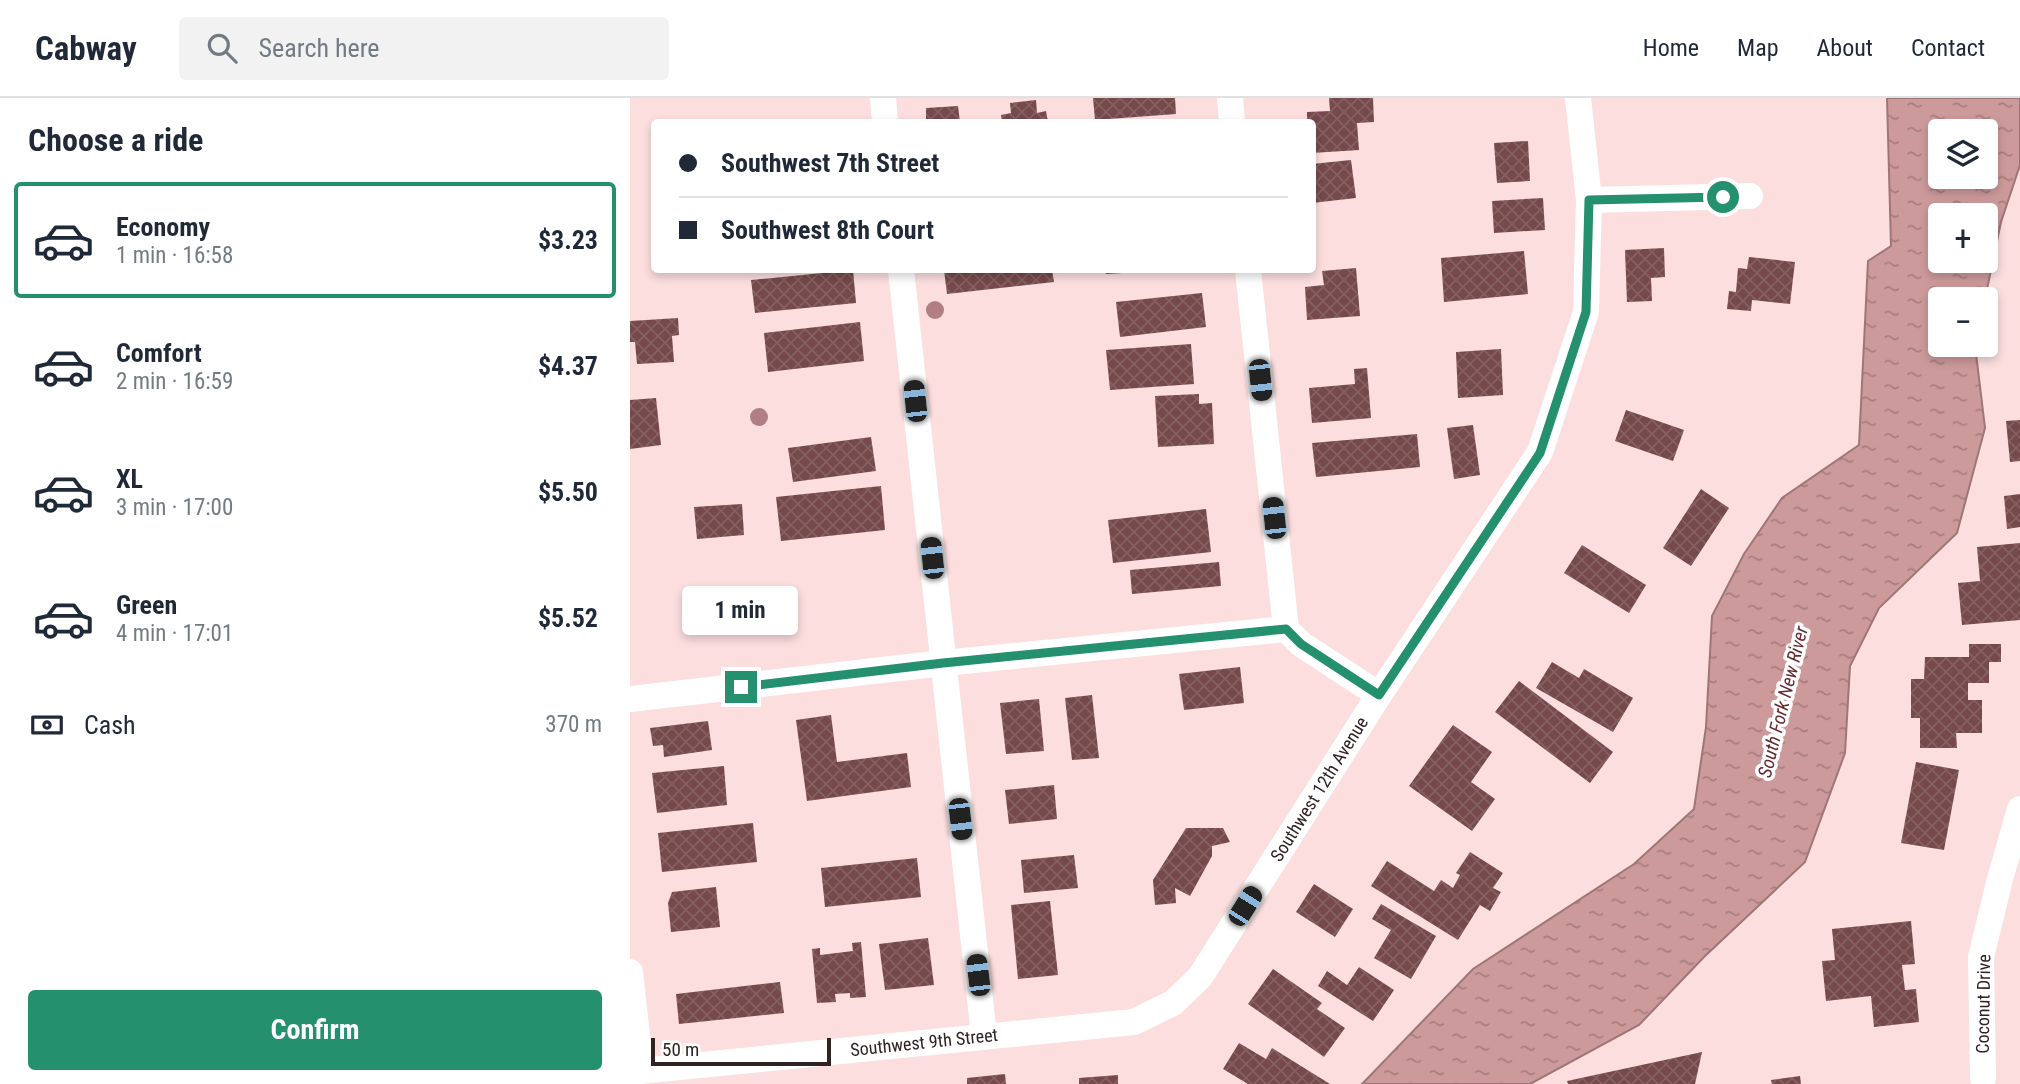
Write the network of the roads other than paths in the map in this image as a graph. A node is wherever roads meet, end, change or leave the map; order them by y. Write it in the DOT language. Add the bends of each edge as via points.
graph roads {
  1 [pos="883,98"];
  2 [pos="1230,98"];
  3 [pos="1578,98"];
  4 [pos="885,119"];
  5 [pos="1232,119"];
  6 [pos="1750,196"];
  7 [pos="1589,200"];
  8 [pos="901,273"];
  9 [pos="1248,273"];
  10 [pos="1286,629"];
  11 [pos="943,663"];
  12 [pos="1379,695"];
  13 [pos="630,699"];
  14 [pos="2020,809"];
  15 [pos="2010,878"];
  16 [pos="630,972"];
  17 [pos="1173,1003"];
  18 [pos="984,1036"];
  19 [pos="636,1071"];
  20 [pos="1983,1078"];
  1 -- 4 [label="street"];
  2 -- 5 [label="street"];
  3 -- 7 [label="street, Southwest 12th Avenue"];
  6 -- 7 [label="street"];
  7 -- 12 [label="street, Southwest 12th Avenue" via="1586,312 1540,453"];
  8 -- 11 [label="street"];
  9 -- 10 [label="street"];
  10 -- 11 [label="street"];
  10 -- 12 [label="street" via="1301,644"];
  11 -- 13 [label="street"];
  11 -- 18 [label="street"];
  12 -- 17 [label="street, Southwest 12th Avenue" via="1200,976"];
  14 -- 15 [label="street, Coconut Drive"];
  15 -- 20 [label="street, Coconut Drive" via="1981,957"];
  16 -- 19 [label="street"];
  17 -- 18 [label="street, Southwest 9th Street" via="1134,1022"];
  18 -- 19 [label="street, Southwest 9th Street"];
}
